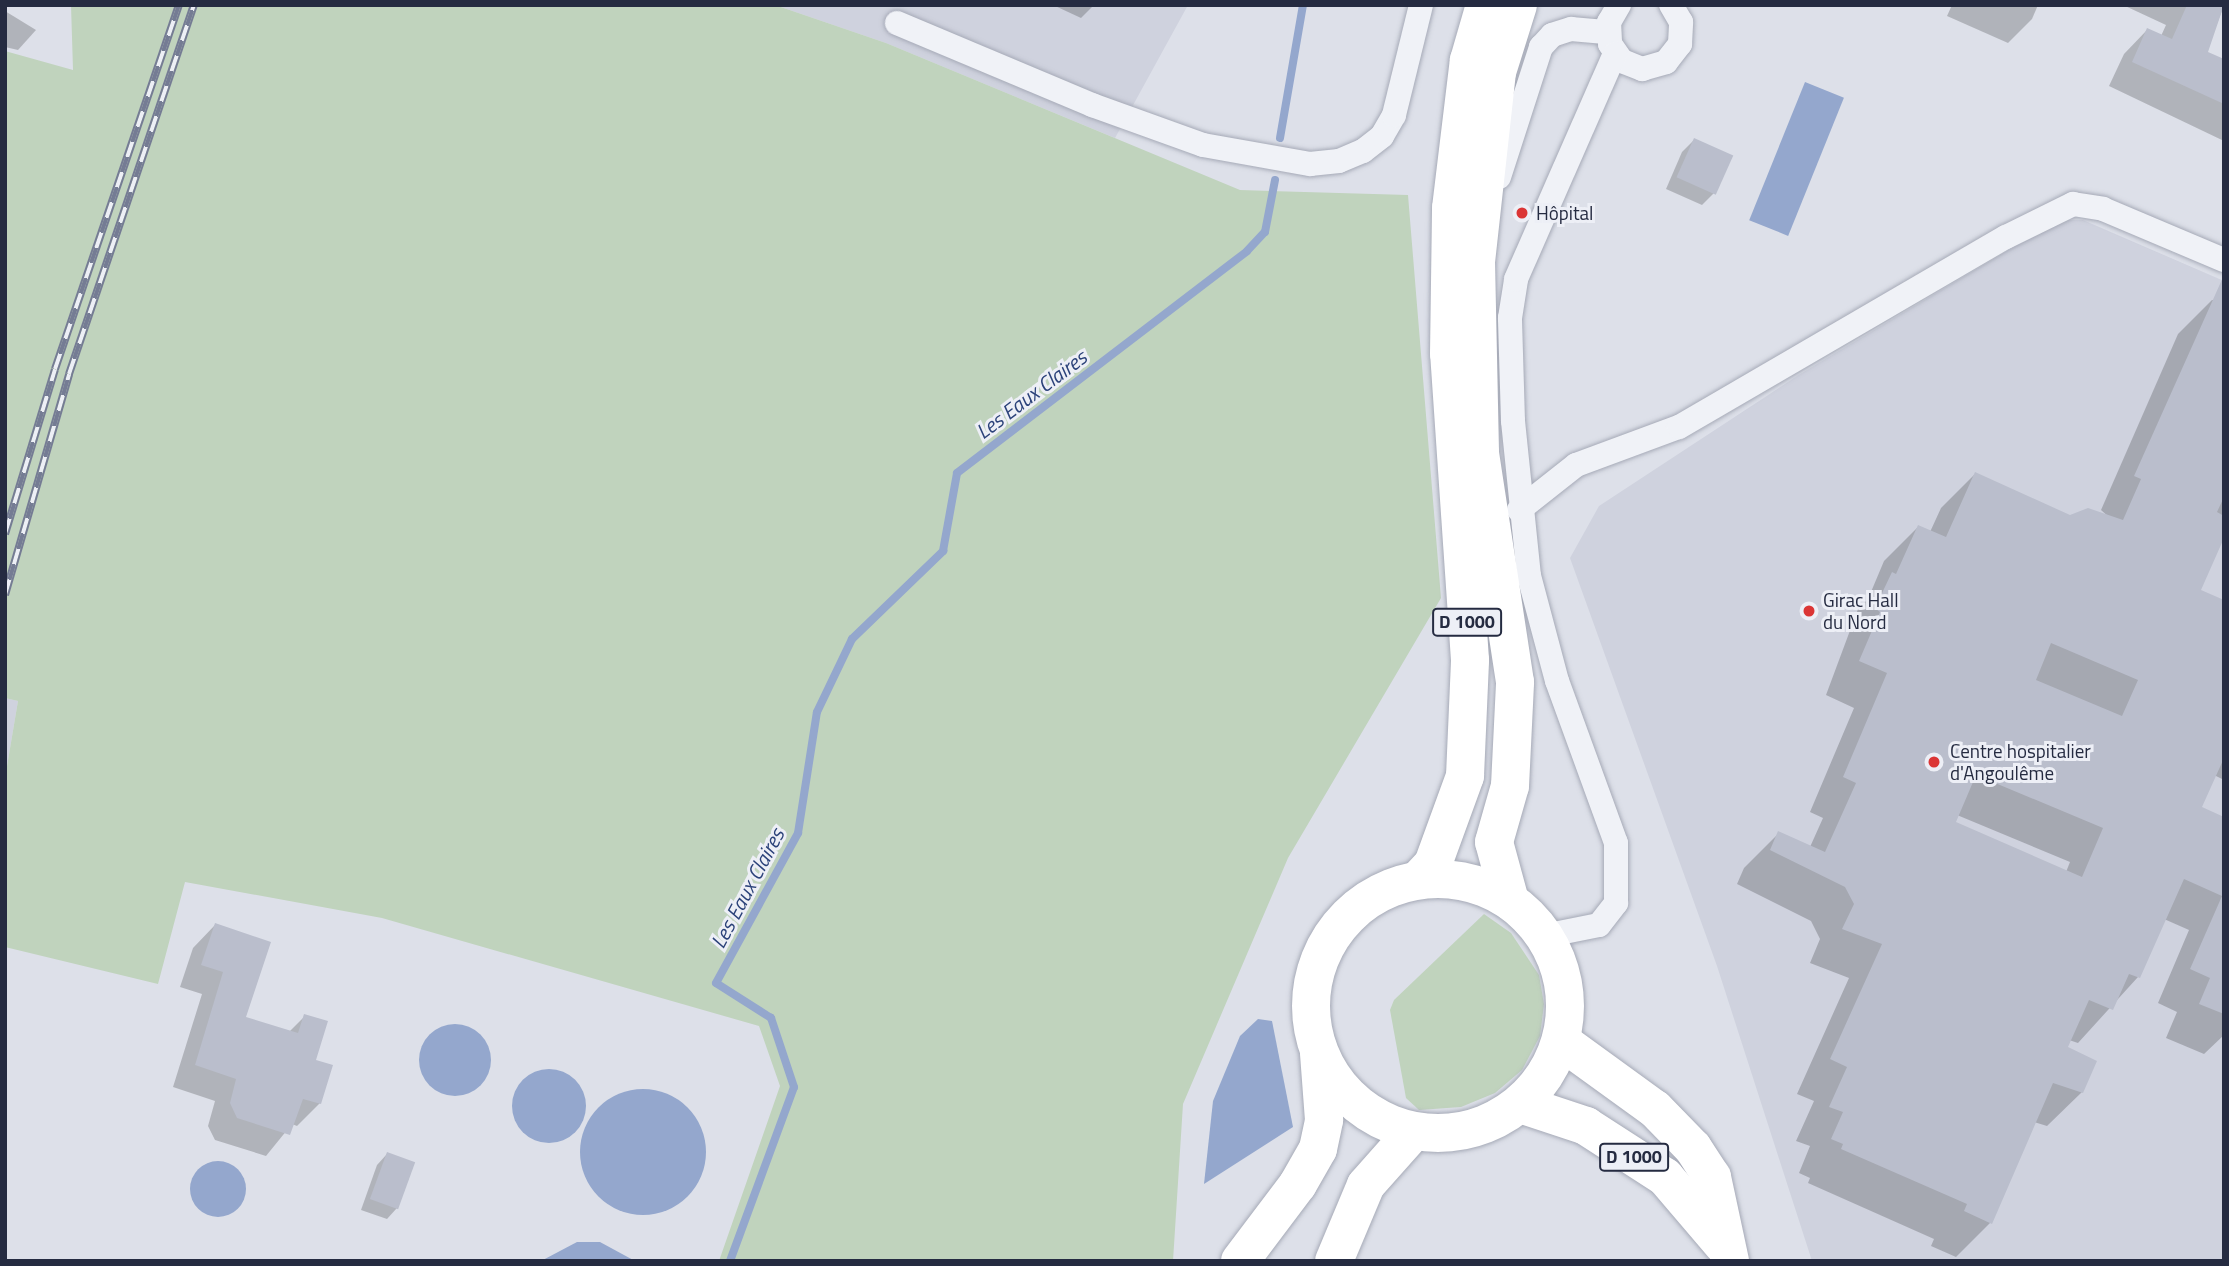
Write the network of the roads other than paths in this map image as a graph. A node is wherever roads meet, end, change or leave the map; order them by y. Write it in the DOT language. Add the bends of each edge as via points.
graph roads {
  1 [pos="1421,5"];
  2 [pos="1485,5"];
  3 [pos="1518,5"];
  4 [pos="1619,5"];
  5 [pos="1671,5"];
  6 [pos="897,23"];
  7 [pos="1611,43"];
  8 [pos="2224,239"];
  9 [pos="2195,249"];
  10 [pos="2224,260"];
  11 [pos="1476,262"];
  12 [pos="1519,510"];
  13 [pos="1418,880"];
  14 [pos="1510,901"];
  15 [pos="1544,936"];
  16 [pos="1561,1041"];
  17 [pos="1319,1053"];
  18 [pos="1520,1104"];
  19 [pos="1413,1132"];
  20 [pos="1727,1253"];
  21 [pos="1240,1261"];
  22 [pos="1334,1261"];
  1 -- 6 [label="street" via="1394,116 1382,136 1339,161 1310,164 1203,145 1092,106"];
  2 -- 13 [label="main road, D 1000" via="1469,60 1451,208 1450,367 1471,660 1465,776 1433,864"];
  3 -- 11 [label="main road, D 1000" via="1497,72"];
  4 -- 7 [label="street"];
  5 -- 7 [label="street" via="1682,33 1680,44 1666,62 1642,69"];
  7 -- 11 [label="street" via="1571,29 1552,35 1541,47"];
  7 -- 12 [label="street" via="1516,279 1510,331"];
  8 -- 9 [label="street"];
  9 -- 10 [label="street"];
  9 -- 12 [label="street" via="2104,209 2073,204 2018,231 1679,427 1576,465"];
  11 -- 14 [label="main road, D 1000" via="1480,452 1515,682 1510,786 1494,842"];
  12 -- 15 [label="street" via="1539,622 1616,842 1616,903 1598,925"];
  13 -- 14 [label="main road" via="1471,884"];
  13 -- 17 [label="main road" via="1382,891 1351,912 1327,942 1313,978 1310,1016"];
  14 -- 15 [label="main road"];
  15 -- 16 [label="main road" via="1563,985"];
  16 -- 18 [label="main road" via="1545,1075"];
  16 -- 20 [label="main road, D 1000" via="1655,1109 1693,1148 1712,1177"];
  17 -- 19 [label="main road" via="1349,1097 1373,1117"];
  17 -- 21 [label="main road" via="1324,1120 1318,1149 1298,1184"];
  18 -- 19 [label="main road" via="1470,1130"];
  18 -- 20 [label="main road, D 1000" via="1586,1126 1665,1178"];
  19 -- 22 [label="main road" via="1366,1185"];
}
